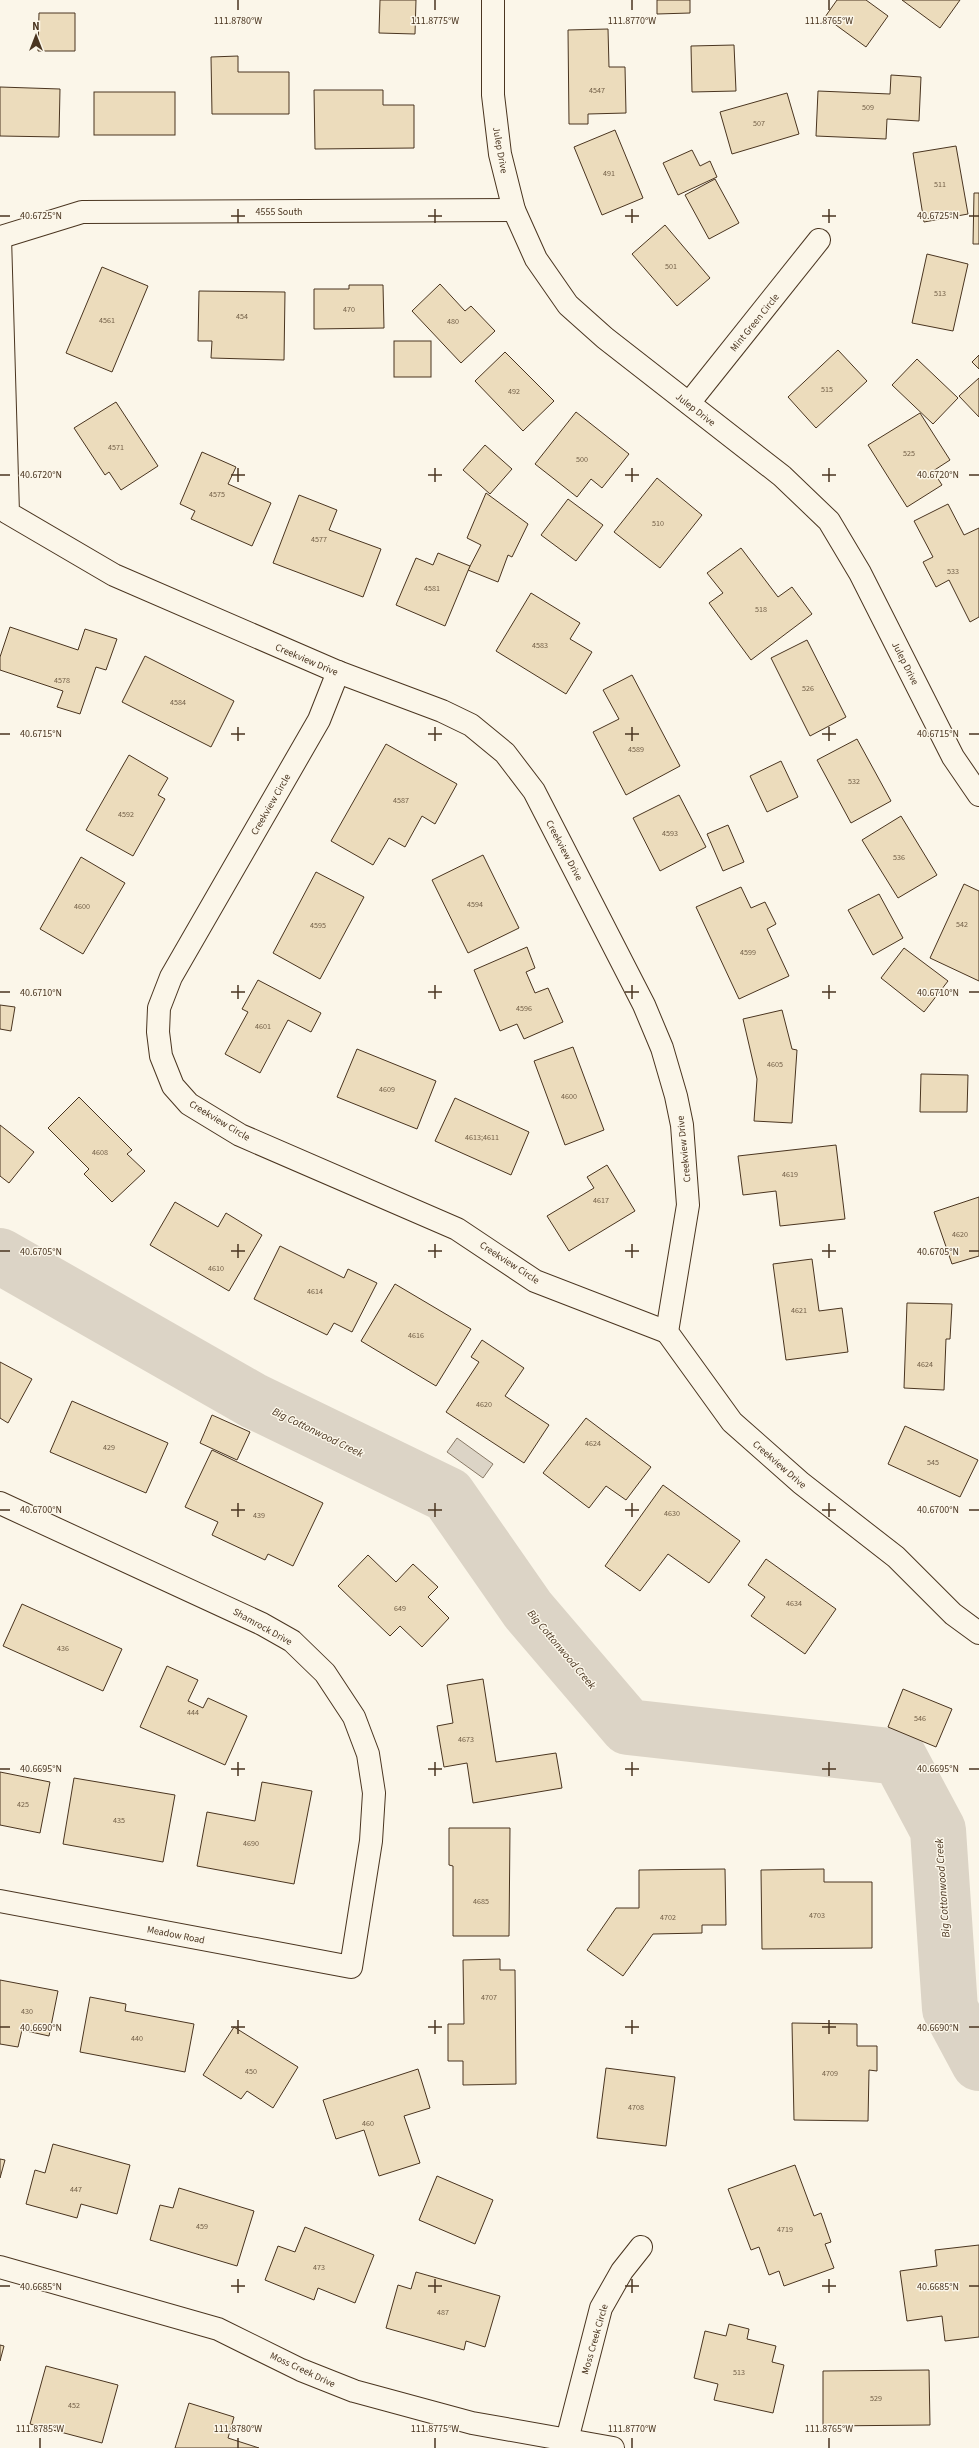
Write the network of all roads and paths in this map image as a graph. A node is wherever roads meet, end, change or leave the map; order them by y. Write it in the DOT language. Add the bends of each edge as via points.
graph roads {
  1 [pos="493,0"];
  2 [pos="514,210"];
  3 [pos="0,237"];
  4 [pos="819,240"];
  5 [pos="689,403"];
  6 [pos="338,672"];
  7 [pos="979,795"];
  8 [pos="667,1332"];
  9 [pos="0,1504"];
  10 [pos="979,1633"];
  11 [pos="0,1901"];
  12 [pos="351,1967"];
  13 [pos="641,2247"];
  14 [pos="0,2267"];
  15 [pos="567,2440"];
  16 [pos="613,2448"];
  1 -- 2 [label="street, Julep Drive" via="493,95 500,154"];
  2 -- 3 [label="street, 4555 South" via="82,212"];
  2 -- 5 [label="street, Julep Drive" via="536,259 568,305 605,338"];
  3 -- 6 [label="street, Creekview Drive" via="8,513 114,575"];
  4 -- 5 [label="street, Mint Green Circle"];
  5 -- 7 [label="street, Julep Drive" via="782,476 829,521 860,573 953,757"];
  6 -- 8 [label="street, Creekview Drive" via="442,711 471,725 505,753 534,791 644,1005 662,1048 676,1096 682,1125 688,1205"];
  6 -- 8 [label="street, Creekview Circle" via="319,720 170,977 159,1008 158,1032 162,1056 173,1086 189,1104 240,1135 457,1229 535,1280"];
  8 -- 10 [label="street, Creekview Drive" via="732,1422 801,1483 896,1557 954,1614"];
  9 -- 12 [label="street, Shamrock Drive" via="262,1624 292,1641 325,1673 354,1717 368,1754 374,1793 371,1841"];
  11 -- 12 [label="street, Meadow Road"];
  13 -- 15 [label="street, Moss Creek Circle" via="622,2271 601,2308"];
  14 -- 15 [label="street, Moss Creek Drive" via="218,2328 301,2370 354,2391 472,2423"];
  15 -- 16 [label="street, Moss Creek Drive"];
}
